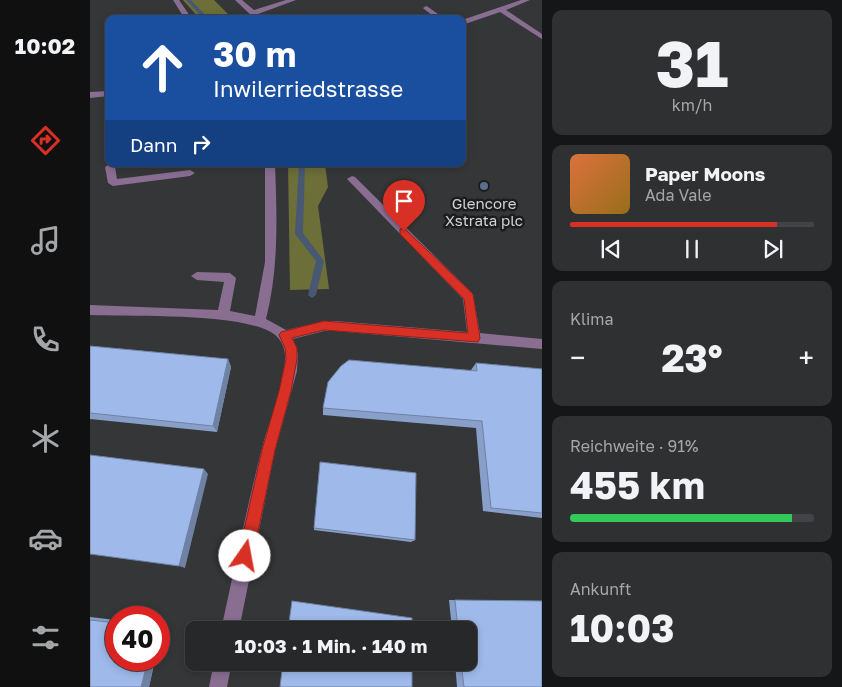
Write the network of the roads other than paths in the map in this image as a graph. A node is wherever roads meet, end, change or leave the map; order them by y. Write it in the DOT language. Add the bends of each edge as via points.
graph roads {
  1 [pos="176,0"];
  2 [pos="238,0"];
  3 [pos="293,0"];
  4 [pos="527,0"];
  5 [pos="426,8"];
  6 [pos="501,9"];
  7 [pos="186,15"];
  8 [pos="255,15"];
  9 [pos="258,15"];
  10 [pos="436,15"];
  11 [pos="466,22"];
  12 [pos="542,37"];
  13 [pos="105,93"];
  14 [pos="90,95"];
  15 [pos="110,167"];
  16 [pos="270,167"];
  17 [pos="190,173"];
  18 [pos="352,179"];
  19 [pos="197,276"];
  20 [pos="90,310"];
  21 [pos="223,316"];
  22 [pos="260,321"];
  23 [pos="284,335"];
  24 [pos="474,338"];
  25 [pos="542,344"];
  26 [pos="232,621"];
  27 [pos="221,671"];
  28 [pos="218,687"];
  1 -- 7 [label="street"];
  2 -- 8 [label="street"];
  3 -- 9 [label="street"];
  4 -- 6 [label="street"];
  5 -- 10 [label="street"];
  6 -- 11 [label="street"];
  6 -- 12 [label="street"];
  13 -- 14 [label="street"];
  15 -- 17 [label="street" via="113,183"];
  16 -- 22 [label="street" via="272,254"];
  18 -- 24 [label="street" via="469,297"];
  19 -- 21 [label="street" via="230,278"];
  20 -- 21 [label="street"];
  21 -- 22 [label="street"];
  22 -- 23 [label="street"];
  23 -- 24 [label="street" via="324,326"];
  23 -- 26 [label="street" via="291,348 292,359 268,450"];
  24 -- 25 [label="street"];
  27 -- 28 [label="street"];
}
